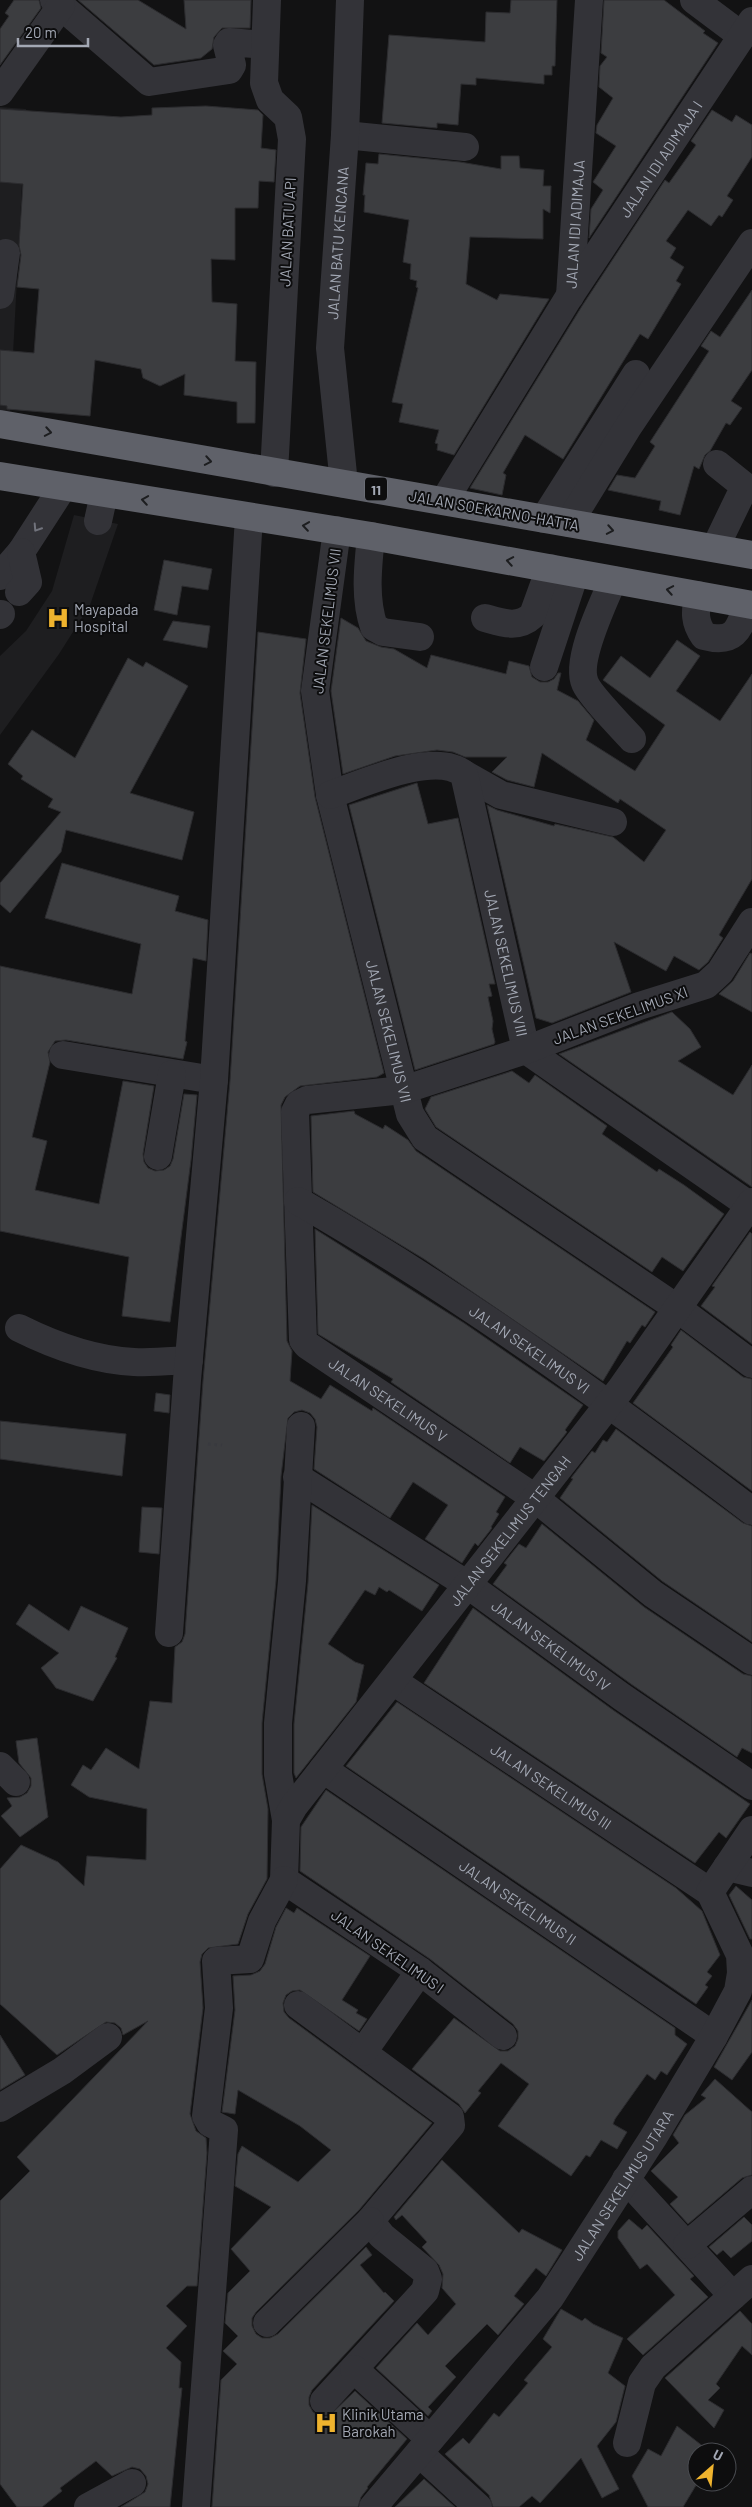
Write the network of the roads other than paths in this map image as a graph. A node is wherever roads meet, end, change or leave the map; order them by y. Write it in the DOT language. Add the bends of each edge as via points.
graph roads {
  1 [pos="267,0"];
  2 [pos="350,0"];
  3 [pos="589,0"];
  4 [pos="694,0"];
  5 [pos="58,3"];
  6 [pos="747,28"];
  7 [pos="265,44"];
  8 [pos="0,92"];
  9 [pos="346,135"];
  10 [pos="465,147"];
  11 [pos="752,243"];
  12 [pos="6,253"];
  13 [pos="0,295"];
  14 [pos="570,297"];
  15 [pos="636,374"];
  16 [pos="0,424"];
  17 [pos="717,464"];
  18 [pos="274,472"];
  19 [pos="0,476"];
  20 [pos="344,484"];
  21 [pos="63,487"];
  22 [pos="104,494"];
  23 [pos="444,501"];
  24 [pos="250,517"];
  25 [pos="98,521"];
  26 [pos="557,521"];
  27 [pos="337,530"];
  28 [pos="371,536"];
  29 [pos="715,548"];
  30 [pos="752,555"];
  31 [pos="562,571"];
  32 [pos="613,580"];
  33 [pos="9,584"];
  34 [pos="698,595"];
  35 [pos="750,605"];
  36 [pos="485,618"];
  37 [pos="420,637"];
  38 [pos="544,667"];
  39 [pos="632,739"];
  40 [pos="464,774"];
  41 [pos="330,795"];
  42 [pos="613,822"];
  43 [pos="752,922"];
  44 [pos="526,1050"];
  45 [pos="63,1054"];
  46 [pos="172,1074"];
  47 [pos="214,1080"];
  48 [pos="403,1090"];
  49 [pos="158,1156"];
  50 [pos="298,1201"];
  51 [pos="751,1205"];
  52 [pos="677,1308"];
  53 [pos="19,1328"];
  54 [pos="189,1360"];
  55 [pos="752,1364"];
  56 [pos="609,1403"];
  57 [pos="301,1426"];
  58 [pos="297,1477"];
  59 [pos="535,1498"];
  60 [pos="752,1510"];
  61 [pos="468,1585"];
  62 [pos="169,1633"];
  63 [pos="752,1661"];
  64 [pos="393,1681"];
  65 [pos="323,1768"];
  66 [pos="752,1786"];
  67 [pos="286,1820"];
  68 [pos="752,1830"];
  69 [pos="739,1870"];
  70 [pos="284,1872"];
  71 [pos="710,1892"];
  72 [pos="420,1971"];
  73 [pos="745,1996"];
  74 [pos="298,2005"];
  75 [pos="503,2036"];
  76 [pos="714,2036"];
  77 [pos="108,2037"];
  78 [pos="363,2052"];
  79 [pos="0,2108"];
  80 [pos="626,2179"];
  81 [pos="752,2190"];
  82 [pos="370,2221"];
  83 [pos="688,2245"];
  84 [pos="742,2288"];
  85 [pos="267,2323"];
  86 [pos="354,2369"];
  87 [pos="324,2401"];
  88 [pos="628,2443"];
  89 [pos="424,2446"];
  90 [pos="132,2483"];
  91 [pos="88,2507"];
  92 [pos="196,2507"];
  93 [pos="373,2507"];
  94 [pos="478,2507"];
  1 -- 7 [label="street, JALAN BATU API"];
  2 -- 9 [label="street, JALAN BATU KENCANA"];
  3 -- 14 [label="street, JALAN IDI ADIMAJA"];
  4 -- 6 [label="street"];
  5 -- 7 [label="street" via="149,82 229,70 232,65 227,45 230,42"];
  5 -- 8 [label="street"];
  6 -- 14 [label="street, JALAN IDI ADIMAJA I"];
  7 -- 18 [label="street, JALAN BATU API" via="264,82 270,100 288,117 292,139"];
  9 -- 10 [label="street"];
  9 -- 20 [label="street, JALAN BATU KENCANA" via="330,348"];
  11 -- 26 [label="street" via="628,427"];
  12 -- 13 [label="street"];
  14 -- 23 [label="street, JALAN IDI ADIMAJA"];
  15 -- 26 [label="street"];
  16 -- 18 [label="highway, JALAN SOEKARNO-HATTA / 11, one-way"];
  17 -- 29 [label="street" via="742,484 742,492"];
  18 -- 20 [label="highway, JALAN SOEKARNO-HATTA / 11"];
  19 -- 21 [label="highway"];
  20 -- 23 [label="highway, JALAN SOEKARNO-HATTA / 11"];
  21 -- 22 [label="highway"];
  21 -- 33 [label="street, one-way" via="21,552"];
  24 -- 22 [label="highway, one-way"];
  22 -- 25 [label="street"];
  23 -- 26 [label="highway, JALAN SOEKARNO-HATTA / 11"];
  27 -- 24 [label="highway, one-way"];
  24 -- 47 [label="street"];
  26 -- 29 [label="highway, JALAN SOEKARNO-HATTA / 11, one-way"];
  27 -- 28 [label="highway"];
  27 -- 41 [label="street, JALAN SEKELIMUS VII" via="314,692"];
  31 -- 28 [label="highway, one-way"];
  28 -- 37 [label="street" via="367,570 370,616 374,627 383,632"];
  29 -- 30 [label="highway, JALAN SOEKARNO-HATTA / 11"];
  31 -- 32 [label="highway"];
  31 -- 36 [label="street" via="527,620 513,625"];
  31 -- 38 [label="street"];
  34 -- 32 [label="highway, one-way"];
  32 -- 39 [label="street" via="600,611 583,672 585,684"];
  34 -- 35 [label="highway"];
  34 -- 35 [label="street" via="696,625 704,636 718,639 728,638 736,632"];
  40 -- 41 [label="street" via="440,765 390,773"];
  40 -- 42 [label="street" via="501,795"];
  40 -- 44 [label="street, JALAN SEKELIMUS VIII"];
  41 -- 48 [label="street, JALAN SEKELIMUS VII"];
  43 -- 44 [label="street, JALAN SEKELIMUS XI" via="720,972 706,985 639,1006"];
  44 -- 48 [label="street, JALAN SEKELIMUS XI"];
  44 -- 51 [label="street, JALAN SEKELIMUS VIII"];
  45 -- 46 [label="street"];
  46 -- 47 [label="street"];
  46 -- 49 [label="street"];
  47 -- 54 [label="street"];
  48 -- 50 [label="street, JALAN SEKELIMUS V" via="307,1100 299,1104 295,1112"];
  48 -- 52 [label="street, JALAN SEKELIMUS VII" via="410,1114 426,1138"];
  50 -- 56 [label="street, JALAN SEKELIMUS VI" via="375,1245"];
  50 -- 59 [label="street, JALAN SEKELIMUS V" via="303,1340"];
  51 -- 52 [label="street, JALAN SEKELIMUS TENGAH"];
  52 -- 55 [label="street, JALAN SEKELIMUS VII"];
  52 -- 56 [label="street, JALAN SEKELIMUS TENGAH"];
  53 -- 54 [label="street" via="54,1346 86,1355 134,1362"];
  54 -- 62 [label="street"];
  56 -- 59 [label="street, JALAN SEKELIMUS TENGAH"];
  56 -- 60 [label="street, JALAN SEKELIMUS VI"];
  57 -- 58 [label="street"];
  58 -- 61 [label="street, JALAN SEKELIMUS IV"];
  58 -- 67 [label="street" via="292,1581 278,1723 278,1774"];
  59 -- 61 [label="street, JALAN SEKELIMUS TENGAH"];
  59 -- 63 [label="street, JALAN SEKELIMUS V" via="653,1594"];
  61 -- 64 [label="street, JALAN SEKELIMUS TENGAH"];
  61 -- 66 [label="street, JALAN SEKELIMUS IV"];
  64 -- 65 [label="street, JALAN SEKELIMUS TENGAH"];
  64 -- 71 [label="street, JALAN SEKELIMUS III"];
  65 -- 67 [label="street, JALAN SEKELIMUS TENGAH"];
  65 -- 76 [label="street, JALAN SEKELIMUS II"];
  67 -- 70 [label="street, JALAN SEKELIMUS TENGAH"];
  68 -- 69 [label="street"];
  69 -- 71 [label="street"];
  70 -- 72 [label="street, JALAN SEKELIMUS I"];
  70 -- 92 [label="street" via="262,1921 250,1959 216,1961 219,2008 206,2116 210,2123 224,2130"];
  71 -- 73 [label="street, JALAN SEKELIMUS UTARA" via="740,1955"];
  72 -- 75 [label="street, JALAN SEKELIMUS I"];
  72 -- 78 [label="street"];
  73 -- 76 [label="street, JALAN SEKELIMUS UTARA"];
  74 -- 78 [label="street"];
  76 -- 80 [label="street, JALAN SEKELIMUS UTARA"];
  77 -- 79 [label="street" via="62,2071"];
  78 -- 82 [label="street" via="450,2117 451,2125"];
  80 -- 83 [label="street"];
  80 -- 89 [label="street, JALAN SEKELIMUS UTARA" via="550,2298"];
  81 -- 83 [label="street"];
  82 -- 85 [label="street"];
  82 -- 86 [label="street" via="382,2236 424,2271 428,2279 425,2290"];
  83 -- 84 [label="street"];
  84 -- 88 [label="street" via="653,2367 642,2383"];
  86 -- 87 [label="street"];
  86 -- 89 [label="street"];
  89 -- 93 [label="street, JALAN SEKELIMUS UTARA"];
  89 -- 94 [label="street"];
  90 -- 91 [label="street"];
}
